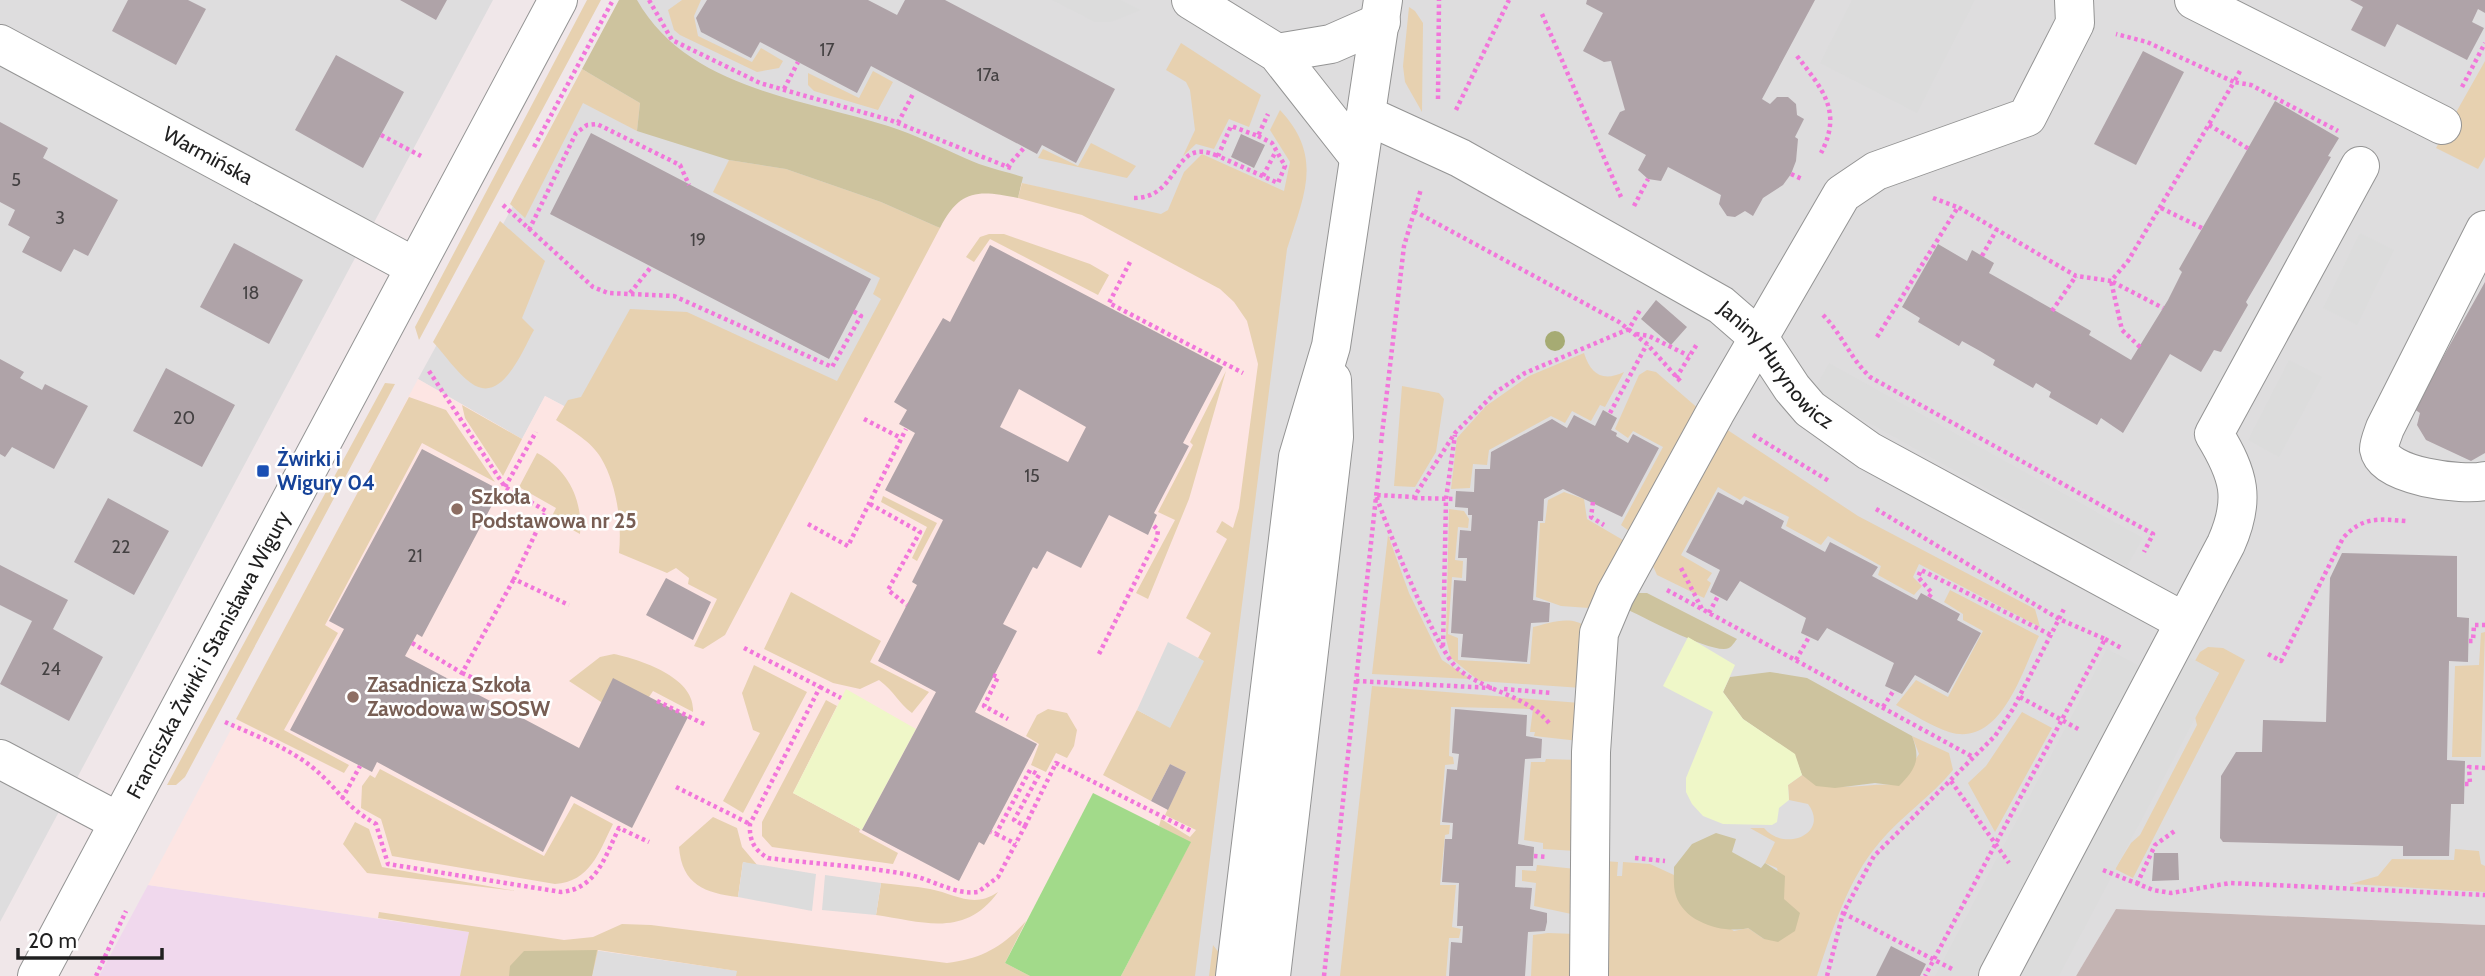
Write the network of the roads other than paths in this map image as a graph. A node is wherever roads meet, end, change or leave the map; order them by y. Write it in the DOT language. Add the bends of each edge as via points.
graph roads {
  1 [pos="558,0"];
  2 [pos="1191,0"];
  3 [pos="2074,0"];
  4 [pos="2194,0"];
  5 [pos="1382,11"];
  6 [pos="0,44"];
  7 [pos="1277,53"];
  8 [pos="1366,115"];
  9 [pos="2442,125"];
  10 [pos="2352,150"];
  11 [pos="1358,156"];
  12 [pos="2485,230"];
  13 [pos="415,267"];
  14 [pos="1759,338"];
  15 [pos="1331,346"];
  16 [pos="2485,481"];
  17 [pos="2183,621"];
  18 [pos="0,759"];
  19 [pos="119,822"];
  20 [pos="37,976"];
  21 [pos="1235,976"];
  22 [pos="1270,976"];
  23 [pos="1589,976"];
  24 [pos="1998,976"];
  1 -- 13 [label="street, Franciszka Żwirki i Stanisława Wigury"];
  2 -- 7 [label="street"];
  3 -- 14 [label="street" via="2075,23 2027,117 1876,171 1842,194"];
  4 -- 9 [label="street"];
  5 -- 7 [label="street" via="1331,44"];
  5 -- 8 [label="street"];
  6 -- 13 [label="street, Warmińska"];
  7 -- 11 [label="street"];
  8 -- 11 [label="street"];
  8 -- 14 [label="street, Janiny Hurynowicz" via="1436,136 1721,305"];
  10 -- 17 [label="street" via="2214,434 2233,472 2238,515"];
  11 -- 15 [label="street"];
  12 -- 16 [label="street" via="2379,447 2390,465 2406,471 2454,482"];
  13 -- 19 [label="street, Franciszka Żwirki i Stanisława Wigury"];
  14 -- 17 [label="street, Janiny Hurynowicz" via="1810,409 1869,452"];
  14 -- 23 [label="street" via="1629,569 1599,633 1592,696"];
  15 -- 21 [label="street" via="1298,457"];
  15 -- 22 [label="street" via="1334,437"];
  17 -- 24 [label="street"];
  18 -- 19 [label="street"];
  19 -- 20 [label="street, Franciszka Żwirki i Stanisława Wigury"];
}
